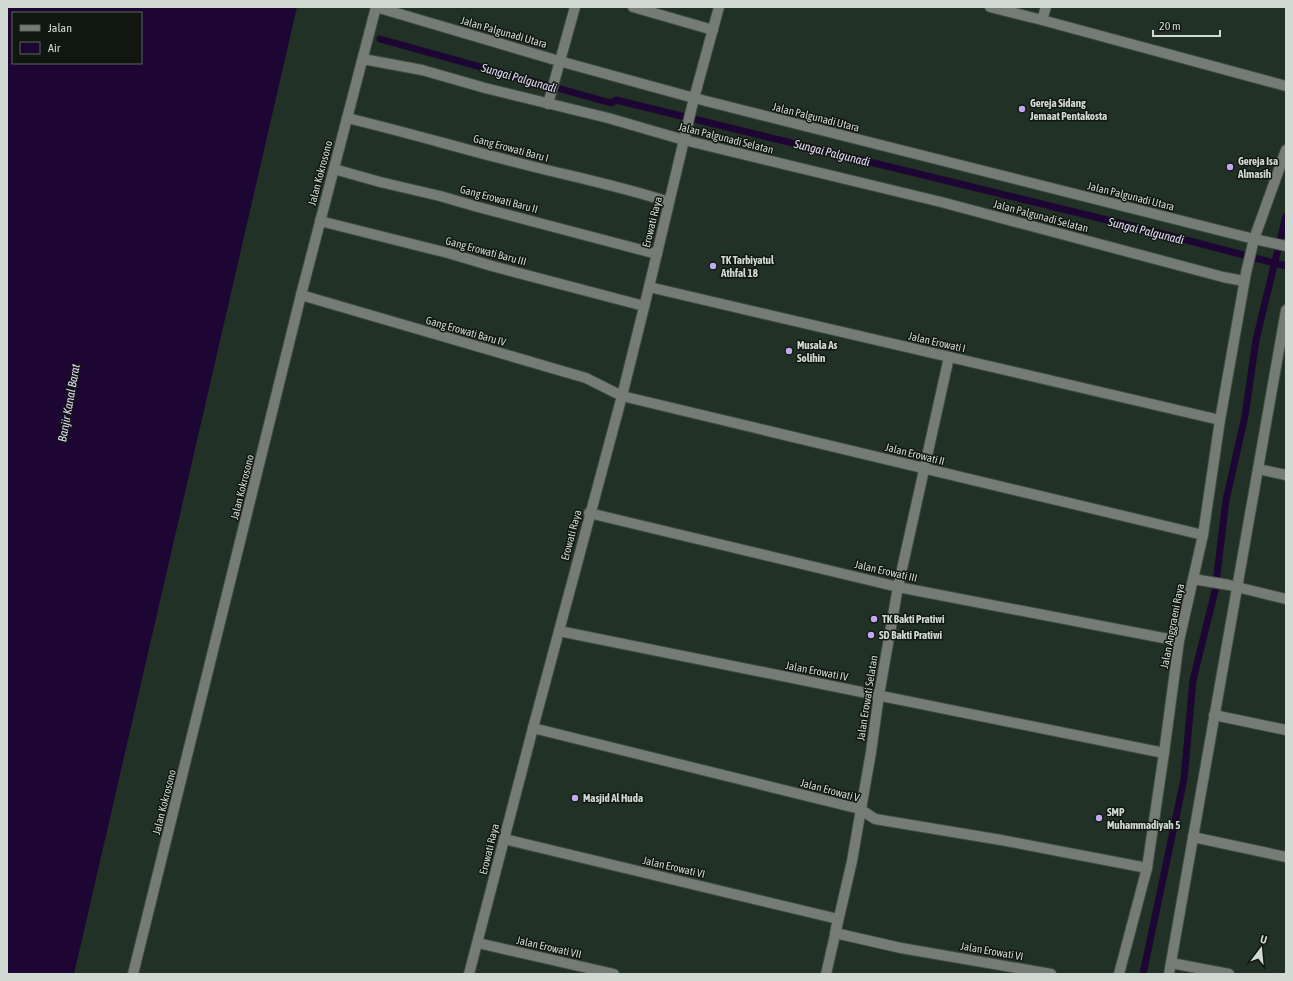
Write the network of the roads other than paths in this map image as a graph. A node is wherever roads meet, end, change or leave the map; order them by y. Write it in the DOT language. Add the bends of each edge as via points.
graph roads {
  1 [pos="575,7"];
  2 [pos="633,7"];
  3 [pos="719,7"];
  4 [pos="990,7"];
  5 [pos="1046,7"];
  6 [pos="376,8"];
  7 [pos="1042,20"];
  8 [pos="713,30"];
  9 [pos="363,57"];
  10 [pos="559,63"];
  11 [pos="1286,86"];
  12 [pos="693,100"];
  13 [pos="548,102"];
  14 [pos="347,118"];
  15 [pos="684,139"];
  16 [pos="1286,150"];
  17 [pos="334,169"];
  18 [pos="669,202"];
  19 [pos="320,221"];
  20 [pos="1255,240"];
  21 [pos="1286,246"];
  22 [pos="657,254"];
  23 [pos="1245,277"];
  24 [pos="649,287"];
  25 [pos="301,295"];
  26 [pos="644,306"];
  27 [pos="1286,310"];
  28 [pos="949,357"];
  29 [pos="622,396"];
  30 [pos="1220,420"];
  31 [pos="925,469"];
  32 [pos="1258,469"];
  33 [pos="1286,475"];
  34 [pos="590,513"];
  35 [pos="1203,535"];
  36 [pos="1197,580"];
  37 [pos="1233,586"];
  38 [pos="898,587"];
  39 [pos="1286,599"];
  40 [pos="559,631"];
  41 [pos="1179,641"];
  42 [pos="878,695"];
  43 [pos="1214,715"];
  44 [pos="533,728"];
  45 [pos="1286,730"];
  46 [pos="1164,753"];
  47 [pos="860,809"];
  48 [pos="1193,837"];
  49 [pos="504,839"];
  50 [pos="1286,857"];
  51 [pos="1146,868"];
  52 [pos="838,919"];
  53 [pos="478,943"];
  54 [pos="1171,963"];
  55 [pos="133,974"];
  56 [pos="469,974"];
  57 [pos="614,974"];
  58 [pos="826,974"];
  59 [pos="1051,974"];
  60 [pos="1119,974"];
  61 [pos="1169,974"];
  62 [pos="1229,974"];
  1 -- 10 [label="street"];
  2 -- 8 [label="street"];
  3 -- 8 [label="street, Erowati Raya"];
  4 -- 7 [label="street"];
  5 -- 7 [label="street"];
  6 -- 9 [label="street, Jalan Kokrosono"];
  6 -- 10 [label="street, Jalan Palgunadi Utara"];
  7 -- 11 [label="street"];
  8 -- 12 [label="street, Erowati Raya"];
  9 -- 13 [label="street, Jalan Palgunadi Selatan"];
  9 -- 14 [label="street, Jalan Kokrosono"];
  10 -- 12 [label="street, Jalan Palgunadi Utara"];
  10 -- 13 [label="street"];
  12 -- 15 [label="street, Erowati Raya"];
  12 -- 20 [label="street, Jalan Palgunadi Utara"];
  13 -- 15 [label="street, Jalan Palgunadi Selatan"];
  14 -- 17 [label="street, Jalan Kokrosono"];
  14 -- 18 [label="street, Gang Erowati Baru I"];
  15 -- 18 [label="street, Erowati Raya"];
  15 -- 23 [label="street, Jalan Palgunadi Selatan" via="941,202 1223,277"];
  16 -- 20 [label="street, Jalan Anggraeni Raya"];
  17 -- 19 [label="street, Jalan Kokrosono"];
  17 -- 22 [label="street, Gang Erowati Baru II"];
  18 -- 22 [label="street, Erowati Raya"];
  19 -- 25 [label="street, Jalan Kokrosono"];
  19 -- 26 [label="street, Gang Erowati Baru III"];
  20 -- 21 [label="street, Jalan Palgunadi Utara"];
  20 -- 23 [label="street, Jalan Anggraeni Raya"];
  22 -- 24 [label="street, Erowati Raya"];
  23 -- 30 [label="street, Jalan Anggraeni Raya"];
  24 -- 26 [label="street, Erowati Raya"];
  24 -- 28 [label="street, Jalan Erowati I"];
  25 -- 29 [label="street, Gang Erowati Baru IV" via="586,378"];
  25 -- 55 [label="street, Jalan Kokrosono"];
  26 -- 29 [label="street, Erowati Raya"];
  27 -- 32 [label="street"];
  28 -- 30 [label="street, Jalan Erowati I"];
  28 -- 31 [label="street, Jalan Erowati Selatan"];
  29 -- 31 [label="street, Jalan Erowati II"];
  29 -- 34 [label="street, Erowati Raya"];
  30 -- 35 [label="street, Jalan Anggraeni Raya"];
  31 -- 35 [label="street, Jalan Erowati II"];
  31 -- 38 [label="street, Jalan Erowati Selatan"];
  32 -- 33 [label="street"];
  32 -- 37 [label="street"];
  34 -- 38 [label="street, Jalan Erowati III"];
  34 -- 40 [label="street, Erowati Raya"];
  35 -- 36 [label="street, Jalan Anggraeni Raya"];
  36 -- 37 [label="street"];
  36 -- 41 [label="street, Jalan Anggraeni Raya"];
  37 -- 39 [label="street"];
  37 -- 43 [label="street"];
  38 -- 41 [label="street, Jalan Erowati III"];
  38 -- 42 [label="street, Jalan Erowati Selatan"];
  40 -- 42 [label="street, Jalan Erowati IV"];
  40 -- 44 [label="street, Erowati Raya"];
  41 -- 46 [label="street, Jalan Anggraeni Raya"];
  42 -- 46 [label="street, Jalan Erowati IV"];
  42 -- 47 [label="street, Jalan Erowati Selatan"];
  43 -- 45 [label="street"];
  43 -- 48 [label="street"];
  44 -- 47 [label="street, Jalan Erowati V"];
  44 -- 49 [label="street, Erowati Raya"];
  46 -- 51 [label="street, Jalan Anggraeni Raya"];
  47 -- 51 [label="street, Jalan Erowati V" via="875,819"];
  47 -- 52 [label="street, Jalan Erowati Selatan" via="852,861"];
  48 -- 50 [label="street"];
  48 -- 54 [label="street"];
  49 -- 52 [label="street, Jalan Erowati VI"];
  49 -- 53 [label="street, Erowati Raya"];
  51 -- 60 [label="street, Jalan Anggraeni Raya"];
  52 -- 58 [label="street, Jalan Erowati Selatan"];
  52 -- 59 [label="street, Jalan Erowati VI" via="835,933 901,948"];
  53 -- 56 [label="street, Erowati Raya"];
  53 -- 57 [label="street, Jalan Erowati VII"];
  54 -- 61 [label="street"];
  54 -- 62 [label="street"];
}
